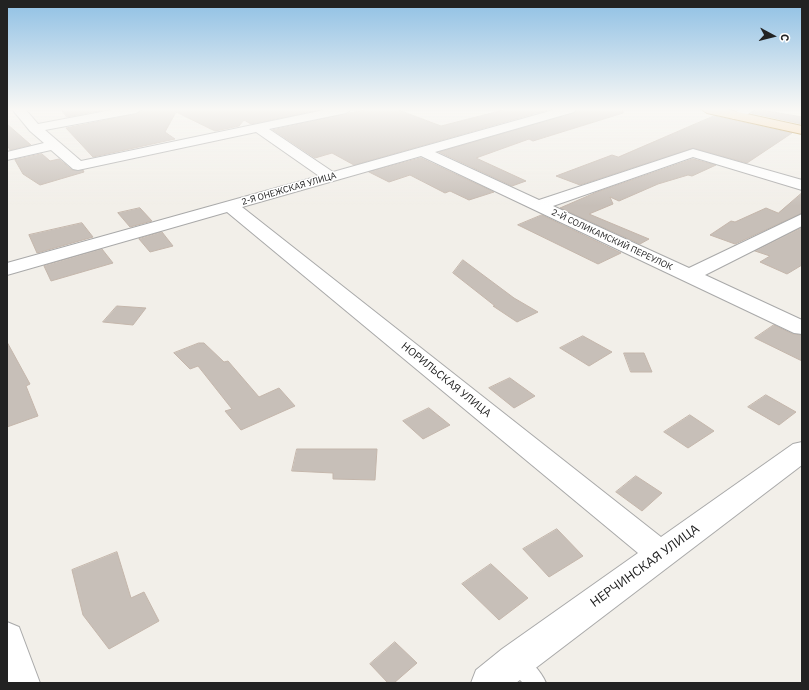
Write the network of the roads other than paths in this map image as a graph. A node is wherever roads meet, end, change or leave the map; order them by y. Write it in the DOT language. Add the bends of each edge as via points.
graph roads {
  1 [pos="50,141"];
  2 [pos="196,141"];
  3 [pos="278,141"];
  4 [pos="457,141"];
  5 [pos="54,145"];
  6 [pos="422,151"];
  7 [pos="7,156"];
  8 [pos="331,177"];
  9 [pos="802,185"];
  10 [pos="539,205"];
  11 [pos="230,206"];
  12 [pos="802,219"];
  13 [pos="7,269"];
  14 [pos="689,276"];
  15 [pos="802,328"];
  16 [pos="802,451"];
  17 [pos="662,554"];
  18 [pos="7,638"];
  19 [pos="515,661"];
  20 [pos="22,683"];
  21 [pos="489,683"];
  22 [pos="536,683"];
  1 -- 5 [label="street"];
  2 -- 5 [label="street" via="78,166"];
  3 -- 8 [label="street"];
  4 -- 6 [label="street, 2-Я ОНЕЖСКАЯ УЛИЦА"];
  5 -- 7 [label="street"];
  6 -- 8 [label="street, 2-Я ОНЕЖСКАЯ УЛИЦА"];
  6 -- 10 [label="street, 2-Й СОЛИКАМСКИЙ ПЕРЕУЛОК"];
  8 -- 11 [label="street, 2-Я ОНЕЖСКАЯ УЛИЦА"];
  9 -- 10 [label="street" via="693,153"];
  10 -- 14 [label="street, 2-Й СОЛИКАМСКИЙ ПЕРЕУЛОК"];
  11 -- 13 [label="street, 2-Я ОНЕЖСКАЯ УЛИЦА"];
  11 -- 17 [label="street, НОРИЛЬСКАЯ УЛИЦА"];
  12 -- 14 [label="street"];
  14 -- 15 [label="street, 2-Й СОЛИКАМСКИЙ ПЕРЕУЛОК"];
  16 -- 17 [label="street, НЕРЧИНСКАЯ УЛИЦА"];
  17 -- 19 [label="street, НЕРЧИНСКАЯ УЛИЦА"];
  18 -- 20 [label="street"];
  19 -- 21 [label="street, НЕРЧИНСКАЯ УЛИЦА"];
  19 -- 22 [label="lane"];
}
